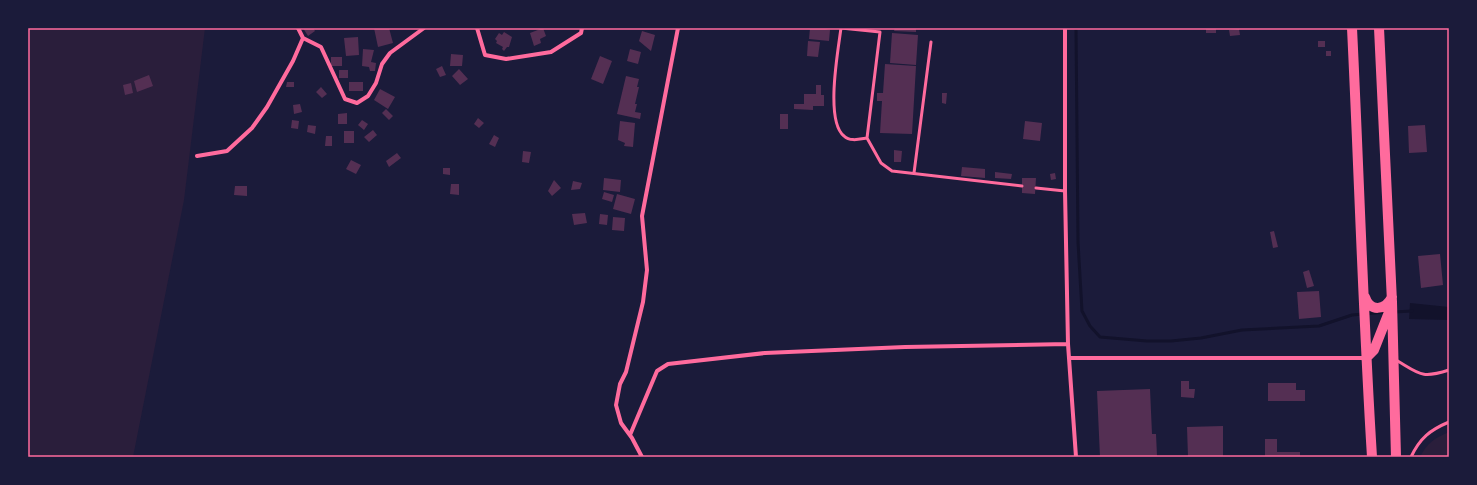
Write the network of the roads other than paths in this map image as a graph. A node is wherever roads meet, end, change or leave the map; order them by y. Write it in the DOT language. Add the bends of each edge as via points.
graph roads {
  1 [pos="298,28"];
  2 [pos="424,28"];
  3 [pos="477,28"];
  4 [pos="582,28"];
  5 [pos="678,28"];
  6 [pos="840,28"];
  7 [pos="881,28"];
  8 [pos="1065,28"];
  9 [pos="1352,28"];
  10 [pos="1379,28"];
  11 [pos="880,32"];
  12 [pos="303,38"];
  13 [pos="931,42"];
  14 [pos="867,138"];
  15 [pos="197,156"];
  16 [pos="914,173"];
  17 [pos="1022,186"];
  18 [pos="1036,188"];
  19 [pos="1065,191"];
  20 [pos="1364,295"];
  21 [pos="1392,300"];
  22 [pos="1068,344"];
  23 [pos="1070,358"];
  24 [pos="1366,358"];
  25 [pos="1393,358"];
  26 [pos="1449,370"];
  27 [pos="1449,422"];
  28 [pos="630,435"];
  29 [pos="642,457"];
  30 [pos="1076,457"];
  31 [pos="1372,457"];
  32 [pos="1396,457"];
  33 [pos="1411,457"];
  1 -- 12 [label="street"];
  2 -- 12 [label="street" via="390,53 382,64 376,83 368,96 357,103 345,99 322,47"];
  3 -- 4 [label="street" via="485,55 506,59 551,52 581,33"];
  5 -- 28 [label="street" via="642,216 647,270 643,302 616,405 620,423"];
  6 -- 11 [label="lane"];
  6 -- 14 [label="lane" via="833,97 834,116 844,137 851,140"];
  7 -- 11 [label="lane"];
  8 -- 19 [label="street"];
  9 -- 20 [label="highway"];
  10 -- 21 [label="highway"];
  11 -- 14 [label="lane"];
  12 -- 15 [label="street" via="267,107 252,128 227,151"];
  13 -- 16 [label="lane"];
  14 -- 16 [label="lane" via="882,163 892,171"];
  16 -- 17 [label="lane"];
  18 -- 19 [label="lane"];
  19 -- 22 [label="street"];
  20 -- 21 [label="highway" via="1373,307 1381,308"];
  20 -- 24 [label="highway"];
  21 -- 24 [label="highway" via="1374,350"];
  21 -- 25 [label="highway"];
  22 -- 23 [label="street"];
  22 -- 28 [label="street" via="765,353 668,364 657,371"];
  23 -- 24 [label="street"];
  23 -- 30 [label="street"];
  24 -- 31 [label="highway"];
  25 -- 26 [label="lane" via="1420,374 1434,375"];
  25 -- 32 [label="highway"];
  27 -- 33 [label="lane" via="1426,435"];
  28 -- 29 [label="street"];
}
